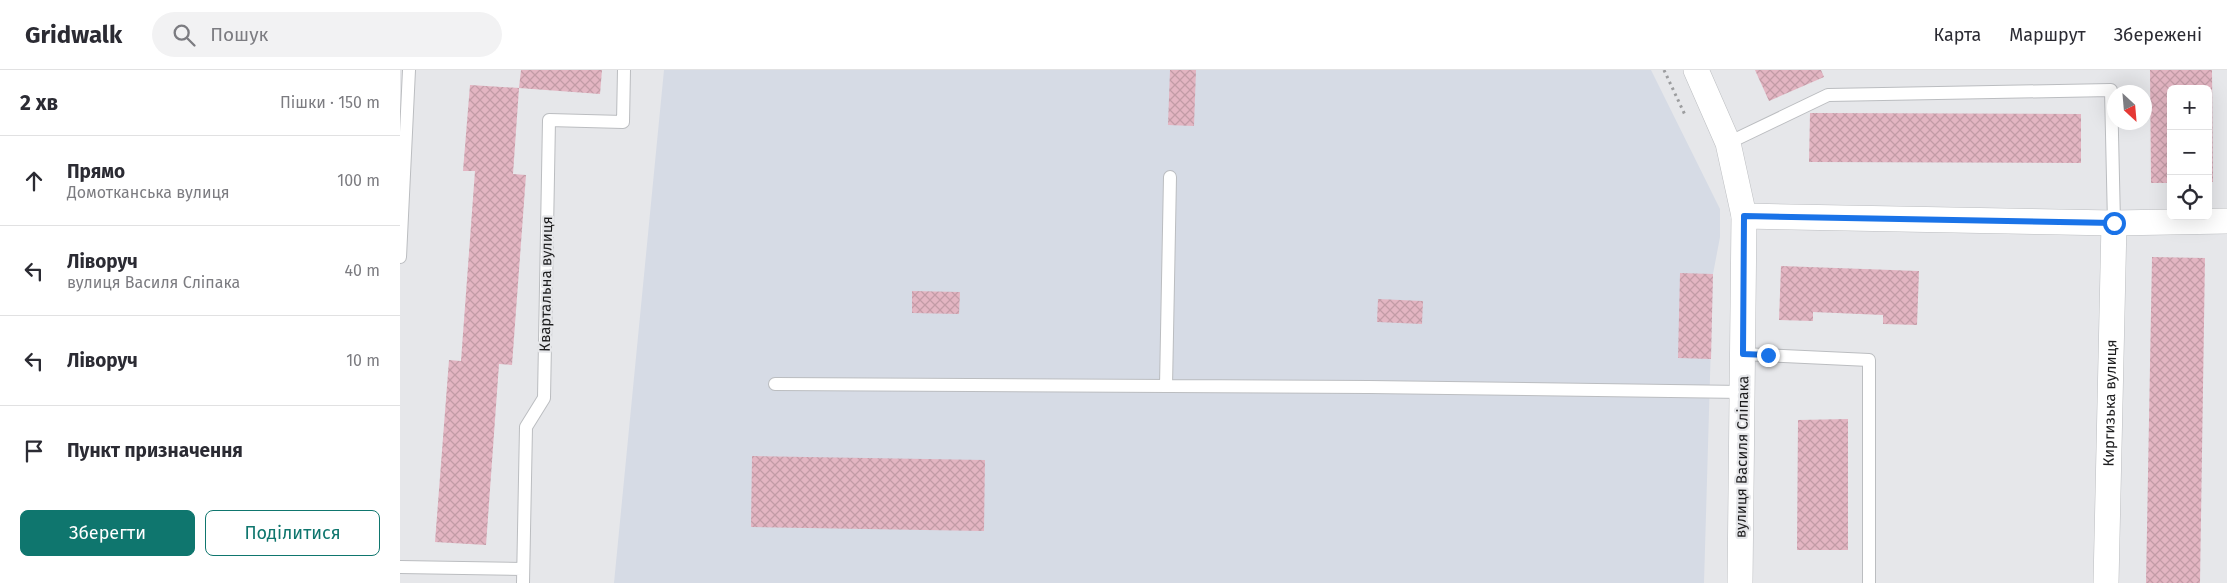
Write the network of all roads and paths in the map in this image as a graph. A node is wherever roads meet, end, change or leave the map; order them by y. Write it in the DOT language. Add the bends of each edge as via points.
graph roads {
  1 [pos="409,70"];
  2 [pos="624,70"];
  3 [pos="1696,70"];
  4 [pos="1728,143"];
  5 [pos="1170,176"];
  6 [pos="1744,216"];
  7 [pos="2227,221"];
  8 [pos="2114,223"];
  9 [pos="400,257"];
  10 [pos="1743,354"];
  11 [pos="775,384"];
  12 [pos="1166,386"];
  13 [pos="1743,392"];
  14 [pos="400,567"];
  15 [pos="523,569"];
  16 [pos="523,583"];
  17 [pos="1740,583"];
  18 [pos="1869,583"];
  19 [pos="2106,583"];
  1 -- 9 [label="lane"];
  2 -- 15 [label="lane, Квартальна вулиця" via="623,122 549,120 544,398 526,427"];
  3 -- 4 [label="street, вулиця Василя Сліпака"];
  4 -- 6 [label="street, вулиця Василя Сліпака"];
  4 -- 8 [label="lane" via="1828,95 2111,90"];
  5 -- 12 [label="lane"];
  6 -- 8 [label="street"];
  6 -- 10 [label="street, вулиця Василя Сліпака"];
  7 -- 8 [label="street"];
  8 -- 19 [label="street, Киргизька вулиця"];
  10 -- 13 [label="street, вулиця Василя Сліпака"];
  10 -- 18 [label="lane" via="1869,360"];
  11 -- 12 [label="lane"];
  12 -- 13 [label="lane"];
  13 -- 17 [label="street, вулиця Василя Сліпака"];
  14 -- 15 [label="lane"];
  15 -- 16 [label="lane, Квартальна вулиця"];
}
